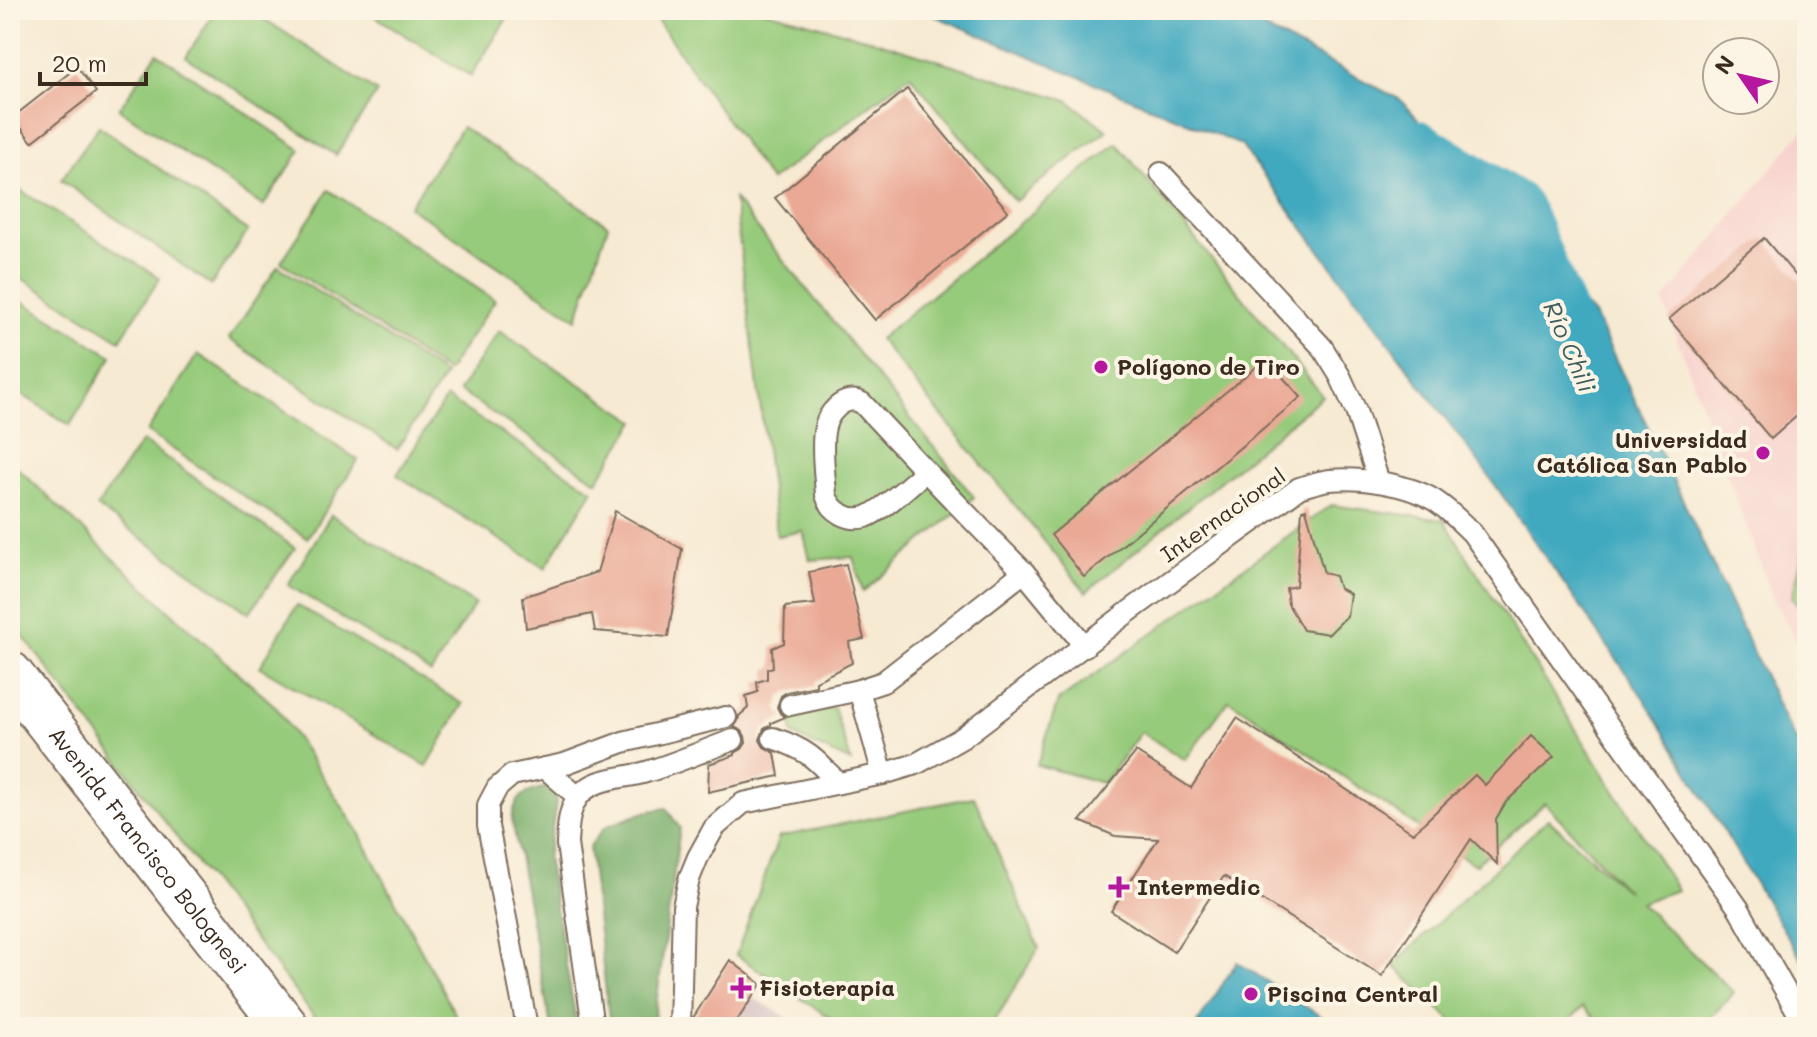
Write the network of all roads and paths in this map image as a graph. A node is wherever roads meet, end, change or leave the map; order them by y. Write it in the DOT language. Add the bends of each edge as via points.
graph roads {
  1 [pos="1161,173"];
  2 [pos="926,471"];
  3 [pos="1379,482"];
  4 [pos="1024,572"];
  5 [pos="1085,646"];
  6 [pos="10,674"];
  7 [pos="859,690"];
  8 [pos="790,705"];
  9 [pos="726,717"];
  10 [pos="773,738"];
  11 [pos="733,740"];
  12 [pos="545,768"];
  13 [pos="883,774"];
  14 [pos="838,783"];
  15 [pos="578,797"];
  16 [pos="286,1027"];
  17 [pos="527,1027"];
  18 [pos="593,1027"];
  19 [pos="680,1027"];
  20 [pos="1806,1027"];
  1 -- 3 [label="lane" via="1322,347 1356,411"];
  2 -- 2 [label="lane" via="862,403 848,399 830,416 824,430 826,495 836,511 850,518 865,517"];
  2 -- 4 [label="lane"];
  3 -- 5 [label="lane, Internacional" via="1351,478 1299,488"];
  3 -- 20 [label="lane, Internacional" via="1431,498 1472,533 1739,909"];
  4 -- 5 [label="lane"];
  4 -- 7 [label="lane" via="883,682"];
  5 -- 13 [label="lane, Internacional" via="962,738 916,764"];
  6 -- 16 [label="street, Avenida Francisco Bolognesi"];
  7 -- 8 [label="lane"];
  7 -- 13 [label="lane"];
  9 -- 12 [label="lane"];
  10 -- 14 [label="lane" via="813,756"];
  11 -- 15 [label="lane" via="645,773 599,783"];
  12 -- 15 [label="lane"];
  12 -- 17 [label="lane" via="512,775 488,805"];
  13 -- 14 [label="lane, Internacional"];
  14 -- 19 [label="lane, Internacional" via="743,803 714,828 689,879 683,907"];
  15 -- 18 [label="lane" via="567,844"];
}
